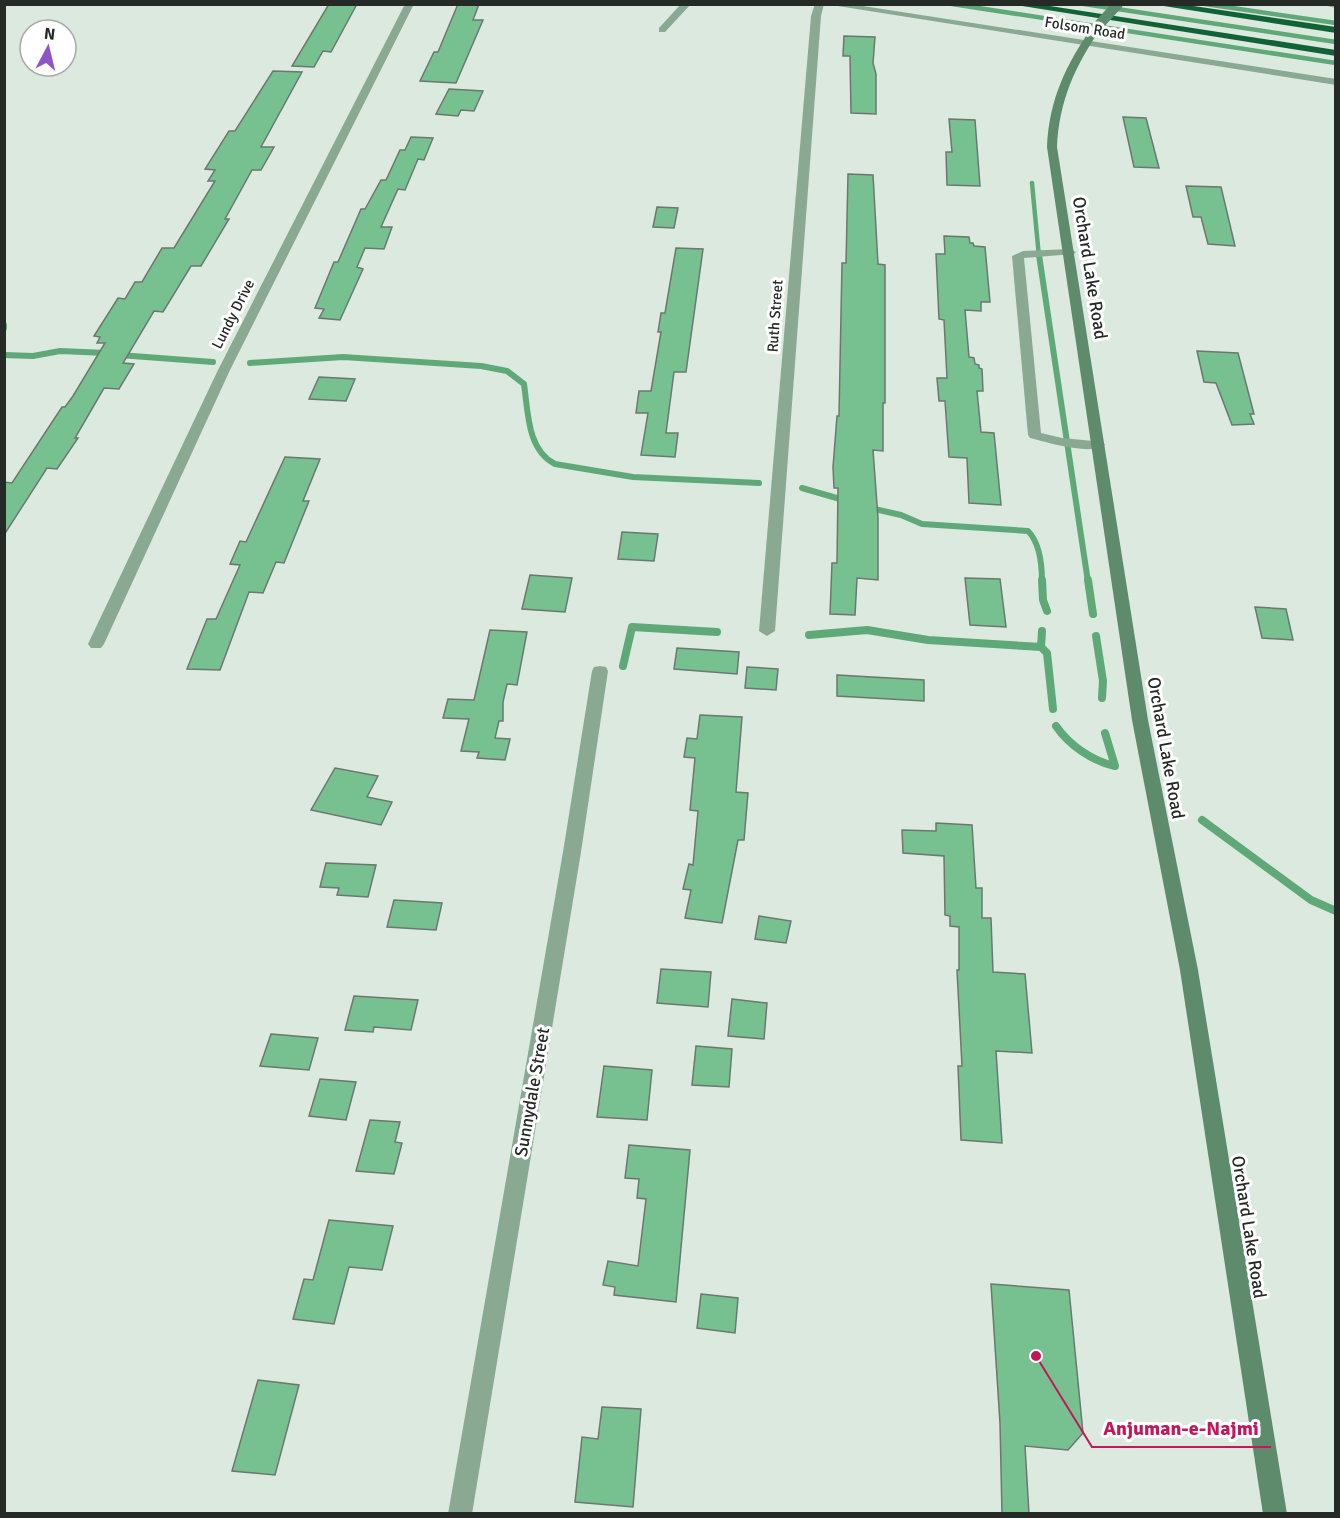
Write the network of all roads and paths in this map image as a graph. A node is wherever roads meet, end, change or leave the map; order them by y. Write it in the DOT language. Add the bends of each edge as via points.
graph roads {
  1 [pos="410,4"];
  2 [pos="687,4"];
  3 [pos="820,4"];
  4 [pos="829,4"];
  5 [pos="1014,4"];
  6 [pos="1118,4"];
  7 [pos="1156,4"];
  8 [pos="1330,4"];
  9 [pos="1335,5"];
  10 [pos="662,30"];
  11 [pos="1335,30"];
  12 [pos="1085,44"];
  13 [pos="1335,53"];
  14 [pos="1335,82"];
  15 [pos="1070,252"];
  16 [pos="1098,445"];
  17 [pos="767,631"];
  18 [pos="96,644"];
  19 [pos="600,670"];
  20 [pos="460,1514"];
  21 [pos="1275,1514"];
  1 -- 18 [label="street, Lundy Drive" via="224,370"];
  2 -- 10 [label="street"];
  3 -- 17 [label="street, Ruth Street"];
  4 -- 12 [label="street, Folsom Road"];
  5 -- 13 [label="highway"];
  6 -- 12 [label="main road, Orchard Lake Road, bridge"];
  7 -- 11 [label="highway"];
  8 -- 9 [label="street"];
  12 -- 14 [label="street, Folsom Road"];
  12 -- 15 [label="main road, Orchard Lake Road" via="1065,76 1052,129"];
  15 -- 16 [label="main road, Orchard Lake Road"];
  15 -- 16 [label="street" via="1018,256 1035,435"];
  16 -- 21 [label="main road, Orchard Lake Road" via="1140,720 1189,970"];
  19 -- 20 [label="street, Sunnydale Street"];
}
